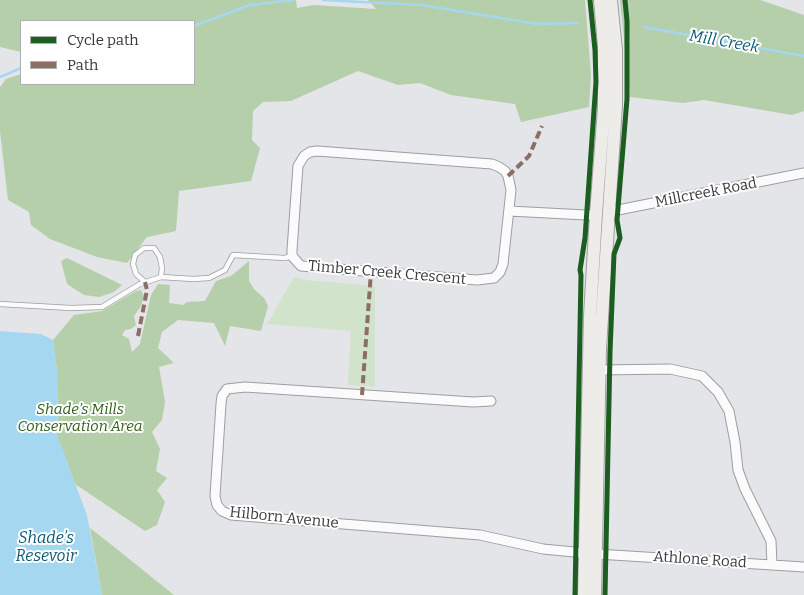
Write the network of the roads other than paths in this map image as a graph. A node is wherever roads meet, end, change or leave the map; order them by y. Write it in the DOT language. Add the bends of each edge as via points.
graph roads {
  1 [pos="600,0"];
  2 [pos="612,0"];
  3 [pos="804,173"];
  4 [pos="509,211"];
  5 [pos="602,213"];
  6 [pos="292,256"];
  7 [pos="160,277"];
  8 [pos="145,282"];
  9 [pos="0,304"];
  10 [pos="600,370"];
  11 [pos="491,401"];
  12 [pos="591,554"];
  13 [pos="772,565"];
  14 [pos="804,567"];
  15 [pos="584,595"];
  16 [pos="595,595"];
  1 -- 5 [label="main road" via="604,46"];
  2 -- 5 [label="main road" via="616,106"];
  3 -- 5 [label="street, Millcreek Road"];
  4 -- 5 [label="street" via="586,216"];
  4 -- 6 [label="street, Timber Creek Crescent" via="503,264 494,278 486,280 307,267"];
  4 -- 6 [label="street, Timber Creek Crescent" via="511,190 508,176 506,171 492,164 310,152 298,166"];
  5 -- 10 [label="main road"];
  5 -- 12 [label="main road" via="589,350"];
  6 -- 7 [label="lane" via="233,255 225,270 209,278"];
  7 -- 8 [label="lane"];
  7 -- 8 [label="lane" via="160,257 154,248 144,248 135,255 132,264 136,274"];
  8 -- 9 [label="lane" via="102,307"];
  10 -- 12 [label="main road"];
  10 -- 13 [label="street" via="670,369 702,376 718,392 729,411 738,470 771,541"];
  11 -- 12 [label="street, Hilborn Avenue" via="245,387 227,389 221,404 217,505 231,515 480,535"];
  12 -- 13 [label="street, Athlone Road"];
  12 -- 15 [label="main road"];
  12 -- 16 [label="main road"];
  13 -- 14 [label="street, Athlone Road"];
}
